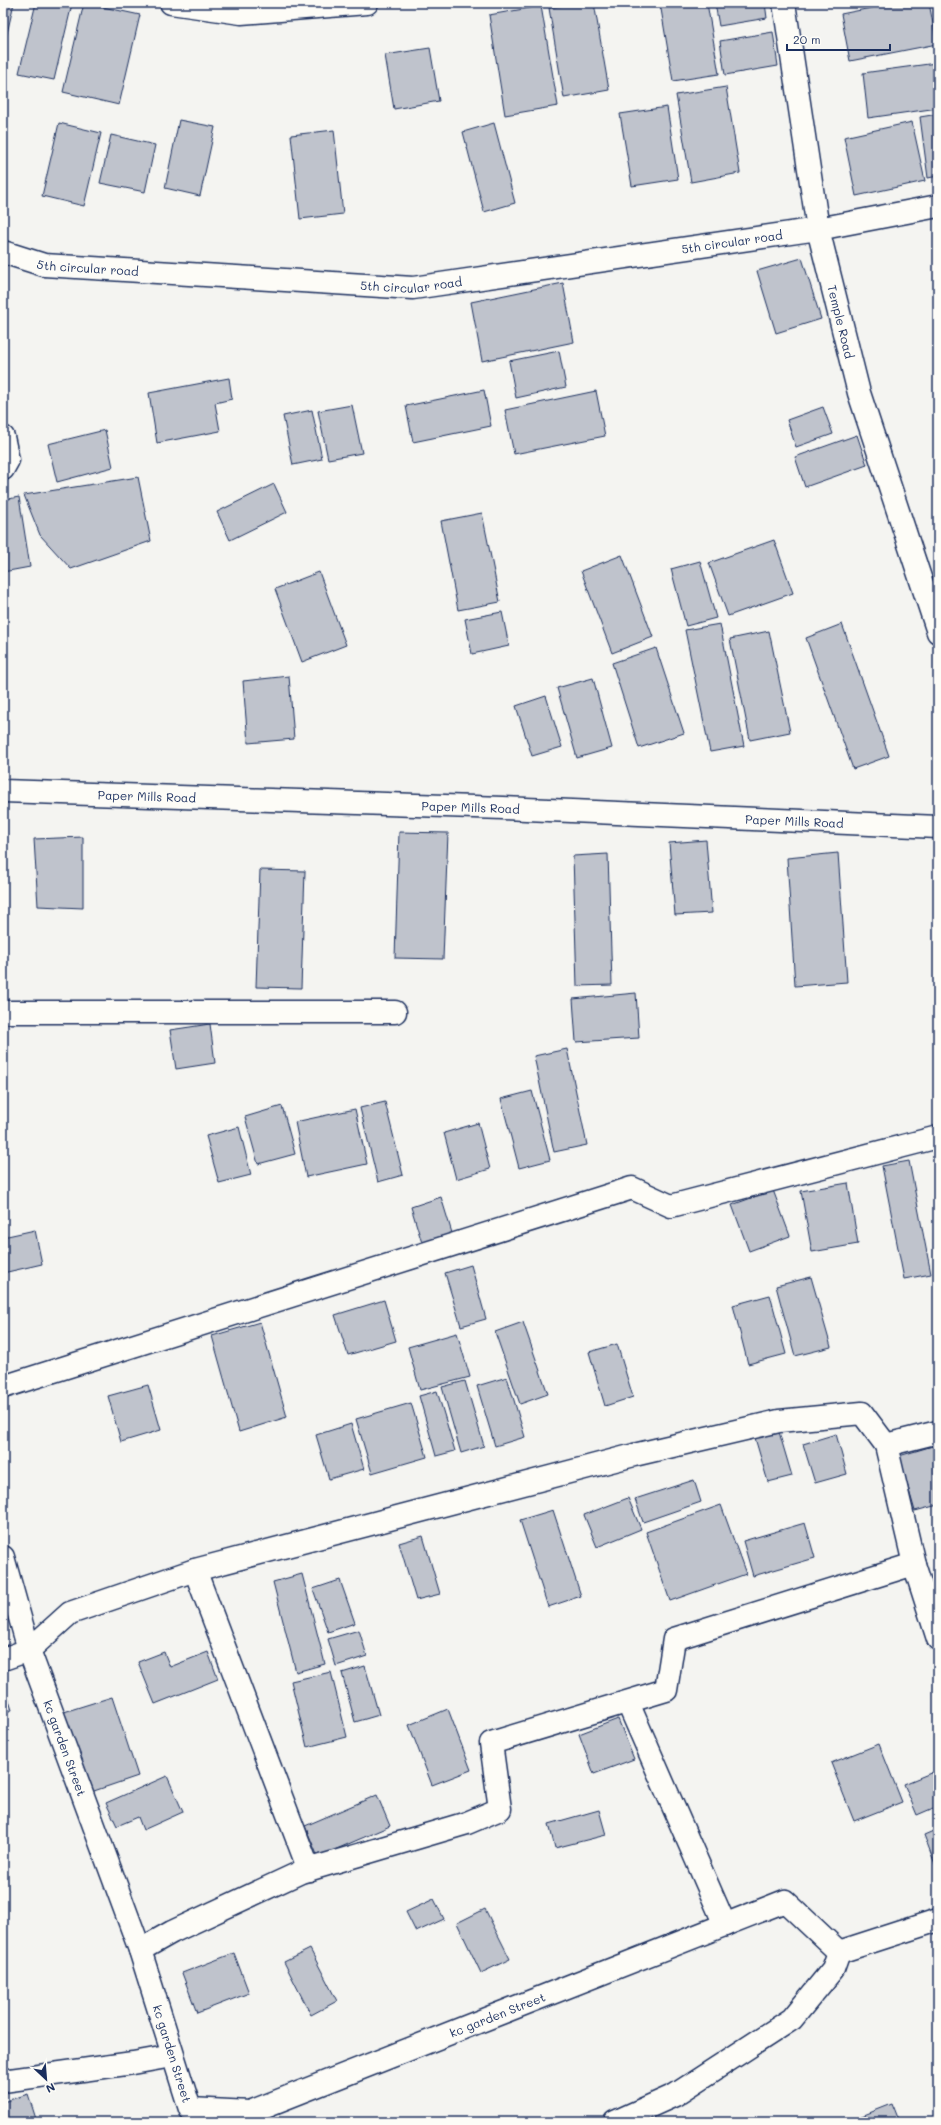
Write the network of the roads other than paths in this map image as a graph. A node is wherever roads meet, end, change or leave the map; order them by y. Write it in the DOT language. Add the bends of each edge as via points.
graph roads {
  1 [pos="171,3"];
  2 [pos="367,3"];
  3 [pos="784,3"];
  4 [pos="938,206"];
  5 [pos="818,229"];
  6 [pos="3,252"];
  7 [pos="3,437"];
  8 [pos="3,469"];
  9 [pos="938,632"];
  10 [pos="3,791"];
  11 [pos="938,827"];
  12 [pos="3,1012"];
  13 [pos="395,1012"];
  14 [pos="938,1137"];
  15 [pos="3,1387"];
  16 [pos="938,1432"];
  17 [pos="886,1445"];
  18 [pos="3,1557"];
  19 [pos="914,1564"];
  20 [pos="195,1570"];
  21 [pos="938,1639"];
  22 [pos="29,1650"];
  23 [pos="3,1659"];
  24 [pos="628,1703"];
  25 [pos="309,1870"];
  26 [pos="938,1920"];
  27 [pos="725,1925"];
  28 [pos="140,1950"];
  29 [pos="839,1952"];
  30 [pos="172,2056"];
  31 [pos="3,2081"];
  32 [pos="615,2122"];
  1 -- 2 [label="street" via="241,13"];
  3 -- 5 [label="street, Temple Road"];
  4 -- 5 [label="street, 5th circular road"];
  5 -- 6 [label="street, 5th circular road" via="414,288 44,265"];
  5 -- 9 [label="street, Temple Road" via="859,392"];
  7 -- 8 [label="street" via="8,460"];
  10 -- 11 [label="street, Paper Mills Road"];
  12 -- 13 [label="street"];
  14 -- 15 [label="street" via="671,1206 632,1188"];
  16 -- 17 [label="street"];
  17 -- 19 [label="street"];
  17 -- 20 [label="street" via="862,1413 779,1421 634,1455"];
  18 -- 22 [label="street, kc garden Street"];
  19 -- 21 [label="street"];
  19 -- 24 [label="street" via="674,1639 666,1690"];
  20 -- 22 [label="street" via="70,1613"];
  20 -- 25 [label="street"];
  22 -- 23 [label="street"];
  22 -- 28 [label="street, kc garden Street"];
  24 -- 25 [label="street" via="491,1743 500,1809 467,1823"];
  24 -- 27 [label="street"];
  25 -- 28 [label="street" via="172,1932"];
  26 -- 29 [label="street"];
  27 -- 29 [label="street, kc garden Street" via="785,1901"];
  27 -- 30 [label="street, kc garden Street" via="250,2112 190,2109"];
  28 -- 30 [label="street, kc garden Street"];
  29 -- 32 [label="street" via="833,1969 792,2019 675,2095"];
  30 -- 31 [label="street"];
}
